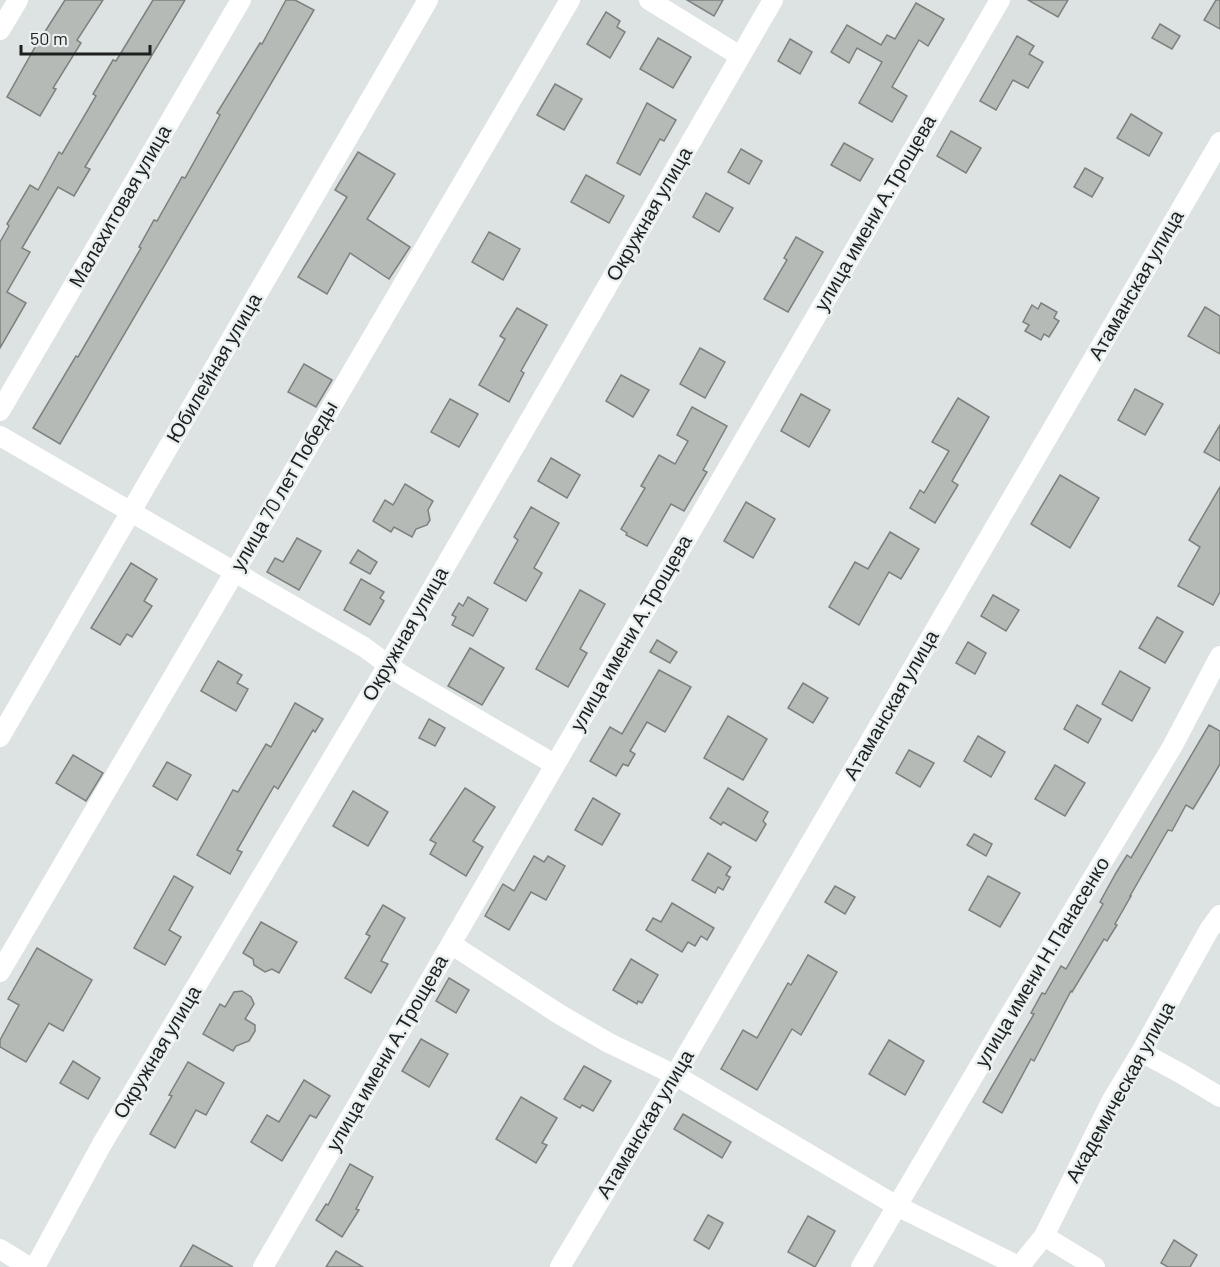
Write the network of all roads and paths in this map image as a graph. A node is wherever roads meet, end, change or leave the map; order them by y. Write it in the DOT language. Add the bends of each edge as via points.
graph roads {
  1 [pos="18,0"];
  2 [pos="241,0"];
  3 [pos="428,0"];
  4 [pos="570,0"];
  5 [pos="649,0"];
  6 [pos="773,0"];
  7 [pos="1000,0"];
  8 [pos="0,30"];
  9 [pos="740,56"];
  10 [pos="1220,142"];
  11 [pos="0,411"];
  12 [pos="0,436"];
  13 [pos="131,512"];
  14 [pos="234,572"];
  15 [pos="1220,656"];
  16 [pos="388,665"];
  17 [pos="0,737"];
  18 [pos="555,764"];
  19 [pos="1220,915"];
  20 [pos="451,944"];
  21 [pos="0,972"];
  22 [pos="1141,1052"];
  23 [pos="675,1075"];
  24 [pos="1220,1097"];
  25 [pos="897,1206"];
  26 [pos="1044,1236"];
  27 [pos="0,1249"];
  28 [pos="29,1267"];
  29 [pos="35,1267"];
  30 [pos="263,1267"];
  31 [pos="560,1267"];
  32 [pos="861,1267"];
  33 [pos="1019,1267"];
  34 [pos="1095,1267"];
  1 -- 8 [label="street"];
  2 -- 11 [label="street, Малахитовая улица"];
  3 -- 13 [label="street, Юбилейная улица"];
  4 -- 14 [label="street, улица 70 лет Победы"];
  5 -- 9 [label="street"];
  6 -- 9 [label="street, Окружная улица"];
  7 -- 18 [label="street, улица имени А.Трощева"];
  9 -- 16 [label="street, Окружная улица"];
  10 -- 23 [label="street, Атаманская улица"];
  12 -- 13 [label="street"];
  13 -- 14 [label="street"];
  13 -- 17 [label="street, Юбилейная улица"];
  14 -- 16 [label="street" via="364,647"];
  14 -- 21 [label="street, улица 70 лет Победы"];
  15 -- 25 [label="street, улица имени Н.Панасенко" via="1172,747"];
  16 -- 18 [label="street"];
  16 -- 29 [label="street, Окружная улица" via="102,1144"];
  18 -- 20 [label="street, улица имени А.Трощева"];
  19 -- 22 [label="street, Академическая улица"];
  20 -- 23 [label="street" via="559,1014"];
  20 -- 30 [label="street, улица имени А.Трощева"];
  22 -- 24 [label="street"];
  22 -- 26 [label="street, Академическая улица" via="1112,1100"];
  23 -- 25 [label="street"];
  23 -- 31 [label="street, Атаманская улица"];
  25 -- 32 [label="street, улица имени Н.Панасенко"];
  25 -- 33 [label="street"];
  26 -- 33 [label="street, Академическая улица"];
  26 -- 34 [label="street"];
  27 -- 28 [label="street"];
}
